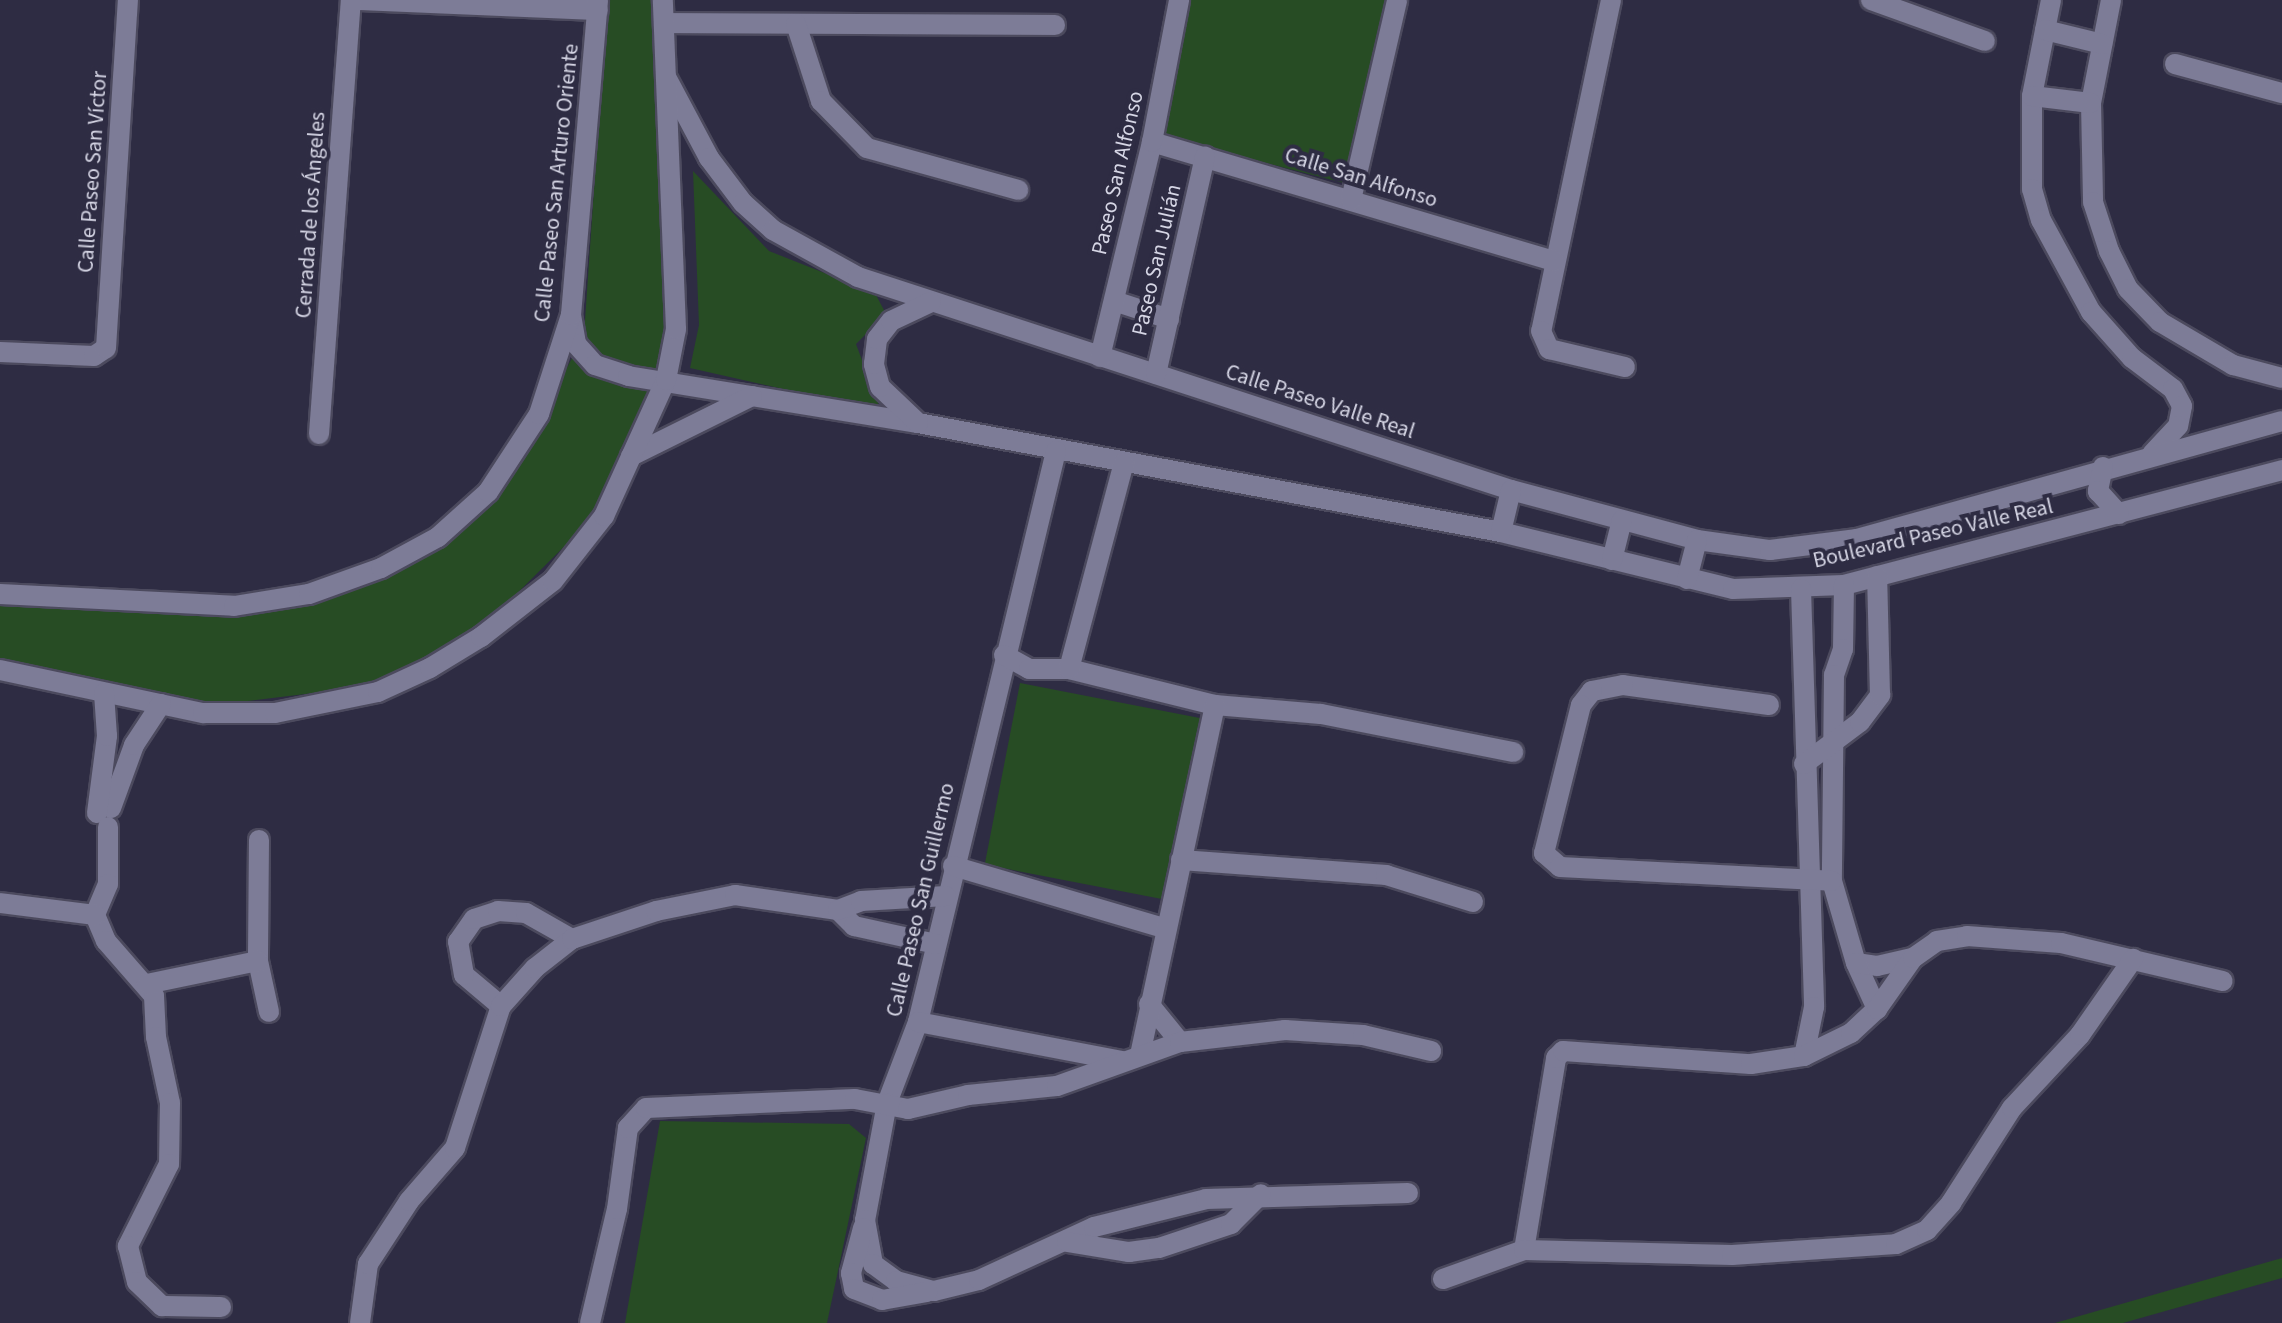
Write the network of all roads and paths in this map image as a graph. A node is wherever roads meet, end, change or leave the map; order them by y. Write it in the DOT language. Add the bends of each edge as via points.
graph roads {
  1 [pos="128,0"];
  2 [pos="351,0"];
  3 [pos="358,0"];
  4 [pos="663,0"];
  5 [pos="1179,0"];
  6 [pos="1397,0"];
  7 [pos="1611,0"];
  8 [pos="1871,0"];
  9 [pos="2051,0"];
  10 [pos="2111,0"];
  11 [pos="481,2"];
  12 [pos="598,5"];
  13 [pos="664,23"];
  14 [pos="796,24"];
  15 [pos="1055,25"];
  16 [pos="2045,30"];
  17 [pos="1985,41"];
  18 [pos="2102,44"];
  19 [pos="2175,64"];
  20 [pos="666,77"];
  21 [pos="2282,93"];
  22 [pos="2032,96"];
  23 [pos="2091,103"];
  24 [pos="1152,142"];
  25 [pos="1205,156"];
  26 [pos="1018,190"];
  27 [pos="1351,200"];
  28 [pos="1555,261"];
  29 [pos="1114,301"];
  30 [pos="931,302"];
  31 [pos="571,315"];
  32 [pos="1169,319"];
  33 [pos="0,352"];
  34 [pos="1100,357"];
  35 [pos="1625,367"];
  36 [pos="1156,374"];
  37 [pos="2282,378"];
  38 [pos="666,380"];
  39 [pos="752,396"];
  40 [pos="2282,421"];
  41 [pos="918,423"];
  42 [pos="319,434"];
  43 [pos="1056,451"];
  44 [pos="2152,454"];
  45 [pos="631,456"];
  46 [pos="1124,463"];
  47 [pos="2103,467"];
  48 [pos="2282,470"];
  49 [pos="1511,490"];
  50 [pos="2119,514"];
  51 [pos="1622,520"];
  52 [pos="1501,532"];
  53 [pos="1697,540"];
  54 [pos="1612,560"];
  55 [pos="1877,576"];
  56 [pos="1687,579"];
  57 [pos="1844,585"];
  58 [pos="1801,589"];
  59 [pos="0,594"];
  60 [pos="1004,655"];
  61 [pos="1069,669"];
  62 [pos="0,670"];
  63 [pos="104,693"];
  64 [pos="161,704"];
  65 [pos="1215,705"];
  66 [pos="1769,705"];
  67 [pos="107,736"];
  68 [pos="134,745"];
  69 [pos="1834,745"];
  70 [pos="1513,752"];
  71 [pos="1804,764"];
  72 [pos="107,805"];
  73 [pos="259,840"];
  74 [pos="1181,860"];
  75 [pos="953,866"];
  76 [pos="1807,879"];
  77 [pos="1832,881"];
  78 [pos="946,896"];
  79 [pos="1473,902"];
  80 [pos="0,903"];
  81 [pos="838,910"];
  82 [pos="95,915"];
  83 [pos="1164,928"];
  84 [pos="572,939"];
  85 [pos="936,944"];
  86 [pos="1913,958"];
  87 [pos="2133,959"];
  88 [pos="258,961"];
  89 [pos="1856,963"];
  90 [pos="2223,981"];
  91 [pos="147,984"];
  92 [pos="1149,1004"];
  93 [pos="501,1006"];
  94 [pos="1814,1007"];
  95 [pos="1877,1009"];
  96 [pos="269,1012"];
  97 [pos="918,1022"];
  98 [pos="1851,1033"];
  99 [pos="1180,1042"];
  100 [pos="1431,1051"];
  101 [pos="1804,1056"];
  102 [pos="1132,1058"];
  103 [pos="887,1103"];
  104 [pos="1408,1193"];
  105 [pos="1261,1194"];
  106 [pos="865,1220"];
  107 [pos="1067,1242"];
  108 [pos="1524,1250"];
  109 [pos="1443,1279"];
  110 [pos="934,1291"];
  111 [pos="221,1307"];
  112 [pos="360,1323"];
  113 [pos="590,1323"];
  1 -- 33 [label="street, Calle Paseo San Víctor" via="106,348 94,356"];
  2 -- 42 [label="street, Cerrada de los Ángeles"];
  3 -- 11 [label="street"];
  4 -- 13 [label="street"];
  5 -- 24 [label="street, Paseo San Alfonso"];
  6 -- 27 [label="street"];
  7 -- 28 [label="street"];
  8 -- 17 [label="street"];
  9 -- 16 [label="street"];
  10 -- 18 [label="street"];
  11 -- 12 [label="street"];
  12 -- 31 [label="street, Calle Paseo San Arturo Oriente"];
  13 -- 14 [label="street"];
  13 -- 20 [label="street"];
  14 -- 15 [label="street"];
  14 -- 26 [label="street" via="821,101 867,148"];
  16 -- 18 [label="street"];
  16 -- 22 [label="street"];
  18 -- 23 [label="street"];
  19 -- 21 [label="street"];
  20 -- 30 [label="street, Calle Paseo Valle Real" via="709,158 743,203 773,230 847,272"];
  20 -- 38 [label="street" via="676,329"];
  22 -- 23 [label="street"];
  22 -- 44 [label="street" via="2032,189 2053,247 2091,312 2132,358 2173,389 2182,406 2178,426"];
  23 -- 37 [label="street" via="2093,202 2128,289 2160,322 2201,349 2233,365"];
  24 -- 25 [label="street, Calle San Alfonso"];
  24 -- 29 [label="street, Paseo San Alfonso"];
  25 -- 27 [label="street, Calle San Alfonso"];
  25 -- 32 [label="street, Paseo San Julián"];
  27 -- 28 [label="street, Calle San Alfonso"];
  28 -- 35 [label="street" via="1541,331 1544,345"];
  29 -- 32 [label="street"];
  29 -- 34 [label="street, Paseo San Alfonso"];
  30 -- 34 [label="street, Calle Paseo Valle Real"];
  30 -- 41 [label="street" via="891,321 877,339 874,364 880,387"];
  31 -- 38 [label="street" via="576,344 595,365"];
  31 -- 59 [label="street, Calle Paseo San Arturo Oriente" via="539,414 488,492 438,537 381,568 309,594 234,606"];
  32 -- 36 [label="street, Paseo San Julián"];
  34 -- 36 [label="street, Calle Paseo Valle Real"];
  36 -- 49 [label="street, Calle Paseo Valle Real"];
  38 -- 39 [label="street"];
  38 -- 45 [label="street"];
  39 -- 41 [label="street"];
  39 -- 45 [label="street"];
  40 -- 44 [label="street, Boulevard Paseo Valle Real"];
  41 -- 43 [label="street"];
  43 -- 46 [label="street"];
  43 -- 60 [label="street, Calle Paseo San Guillermo"];
  44 -- 47 [label="street, Boulevard Paseo Valle Real"];
  45 -- 64 [label="street" via="604,516 553,581 481,637 430,668 378,692 275,713 203,713"];
  46 -- 52 [label="street"];
  46 -- 61 [label="street"];
  47 -- 50 [label="street" via="2098,491"];
  47 -- 53 [label="street, Boulevard Paseo Valle Real" via="1857,539 1770,550"];
  48 -- 50 [label="street, Boulevard Paseo Valle Real"];
  49 -- 51 [label="street, Calle Paseo Valle Real"];
  49 -- 52 [label="street"];
  50 -- 55 [label="street, Boulevard Paseo Valle Real"];
  51 -- 53 [label="street, Calle Paseo Valle Real"];
  51 -- 54 [label="street"];
  52 -- 54 [label="street, Boulevard Paseo Valle Real"];
  53 -- 56 [label="street"];
  54 -- 56 [label="street, Boulevard Paseo Valle Real"];
  55 -- 57 [label="street, Boulevard Paseo Valle Real"];
  55 -- 69 [label="street" via="1880,695"];
  56 -- 58 [label="street, Boulevard Paseo Valle Real" via="1745,590"];
  57 -- 58 [label="street, Boulevard Paseo Valle Real"];
  57 -- 69 [label="street" via="1843,649 1834,675"];
  58 -- 71 [label="street"];
  60 -- 61 [label="street" via="1029,669"];
  60 -- 75 [label="street, Calle Paseo San Guillermo"];
  61 -- 65 [label="street"];
  62 -- 63 [label="street"];
  63 -- 64 [label="street"];
  63 -- 67 [label="street"];
  64 -- 68 [label="street"];
  65 -- 70 [label="street" via="1321,714"];
  65 -- 74 [label="street"];
  66 -- 76 [label="street" via="1623,685 1592,691 1581,705 1544,853 1560,867"];
  67 -- 68 [label="street"];
  67 -- 72 [label="street"];
  68 -- 72 [label="street"];
  69 -- 71 [label="street"];
  69 -- 77 [label="street"];
  71 -- 76 [label="street"];
  72 -- 82 [label="street" via="108,884"];
  73 -- 88 [label="street"];
  74 -- 79 [label="street" via="1386,875"];
  74 -- 83 [label="street"];
  75 -- 78 [label="street, Calle Paseo San Guillermo"];
  75 -- 83 [label="street"];
  76 -- 77 [label="street"];
  76 -- 94 [label="street"];
  77 -- 89 [label="street"];
  78 -- 81 [label="street" via="861,901"];
  78 -- 85 [label="street, Calle Paseo San Guillermo"];
  80 -- 82 [label="street"];
  81 -- 84 [label="street" via="735,895 656,911"];
  81 -- 85 [label="street" via="854,926"];
  82 -- 91 [label="street" via="106,941"];
  83 -- 92 [label="street"];
  84 -- 93 [label="street" via="535,968"];
  84 -- 93 [label="street" via="526,913 498,911 474,919 458,942 464,975"];
  85 -- 97 [label="street, Calle Paseo San Guillermo"];
  86 -- 87 [label="street" via="1937,941 1967,936 2061,943"];
  86 -- 89 [label="street" via="1877,966"];
  86 -- 95 [label="street"];
  87 -- 90 [label="street"];
  87 -- 108 [label="street" via="2080,1035 2012,1108 1951,1203 1927,1230 1896,1244 1732,1255"];
  88 -- 91 [label="street"];
  88 -- 96 [label="street"];
  89 -- 95 [label="street"];
  91 -- 111 [label="street" via="154,996 156,1037 170,1103 169,1164 128,1246 137,1282 162,1306"];
  92 -- 99 [label="street"];
  92 -- 102 [label="street"];
  93 -- 112 [label="street" via="455,1148 409,1201 368,1264"];
  94 -- 98 [label="street" via="1832,1027"];
  94 -- 101 [label="street"];
  95 -- 98 [label="street"];
  97 -- 102 [label="street"];
  97 -- 103 [label="street, Calle Paseo San Guillermo"];
  98 -- 101 [label="street"];
  99 -- 100 [label="street" via="1285,1030 1363,1035"];
  99 -- 102 [label="street"];
  101 -- 108 [label="street" via="1751,1064 1563,1051 1556,1058"];
  102 -- 103 [label="street" via="1057,1086 968,1095 908,1109"];
  103 -- 106 [label="street, Calle Paseo San Guillermo"];
  103 -- 113 [label="street" via="832,1099 646,1108 628,1128 617,1209"];
  104 -- 105 [label="street"];
  105 -- 107 [label="street" via="1206,1199 1117,1219"];
  105 -- 107 [label="street" via="1231,1224 1159,1248 1129,1252"];
  106 -- 110 [label="street" via="873,1264 896,1281"];
  106 -- 110 [label="street, Calle Paseo San Guillermo" via="851,1273 854,1289 882,1300"];
  107 -- 110 [label="street" via="979,1280"];
  108 -- 109 [label="street"];
}
